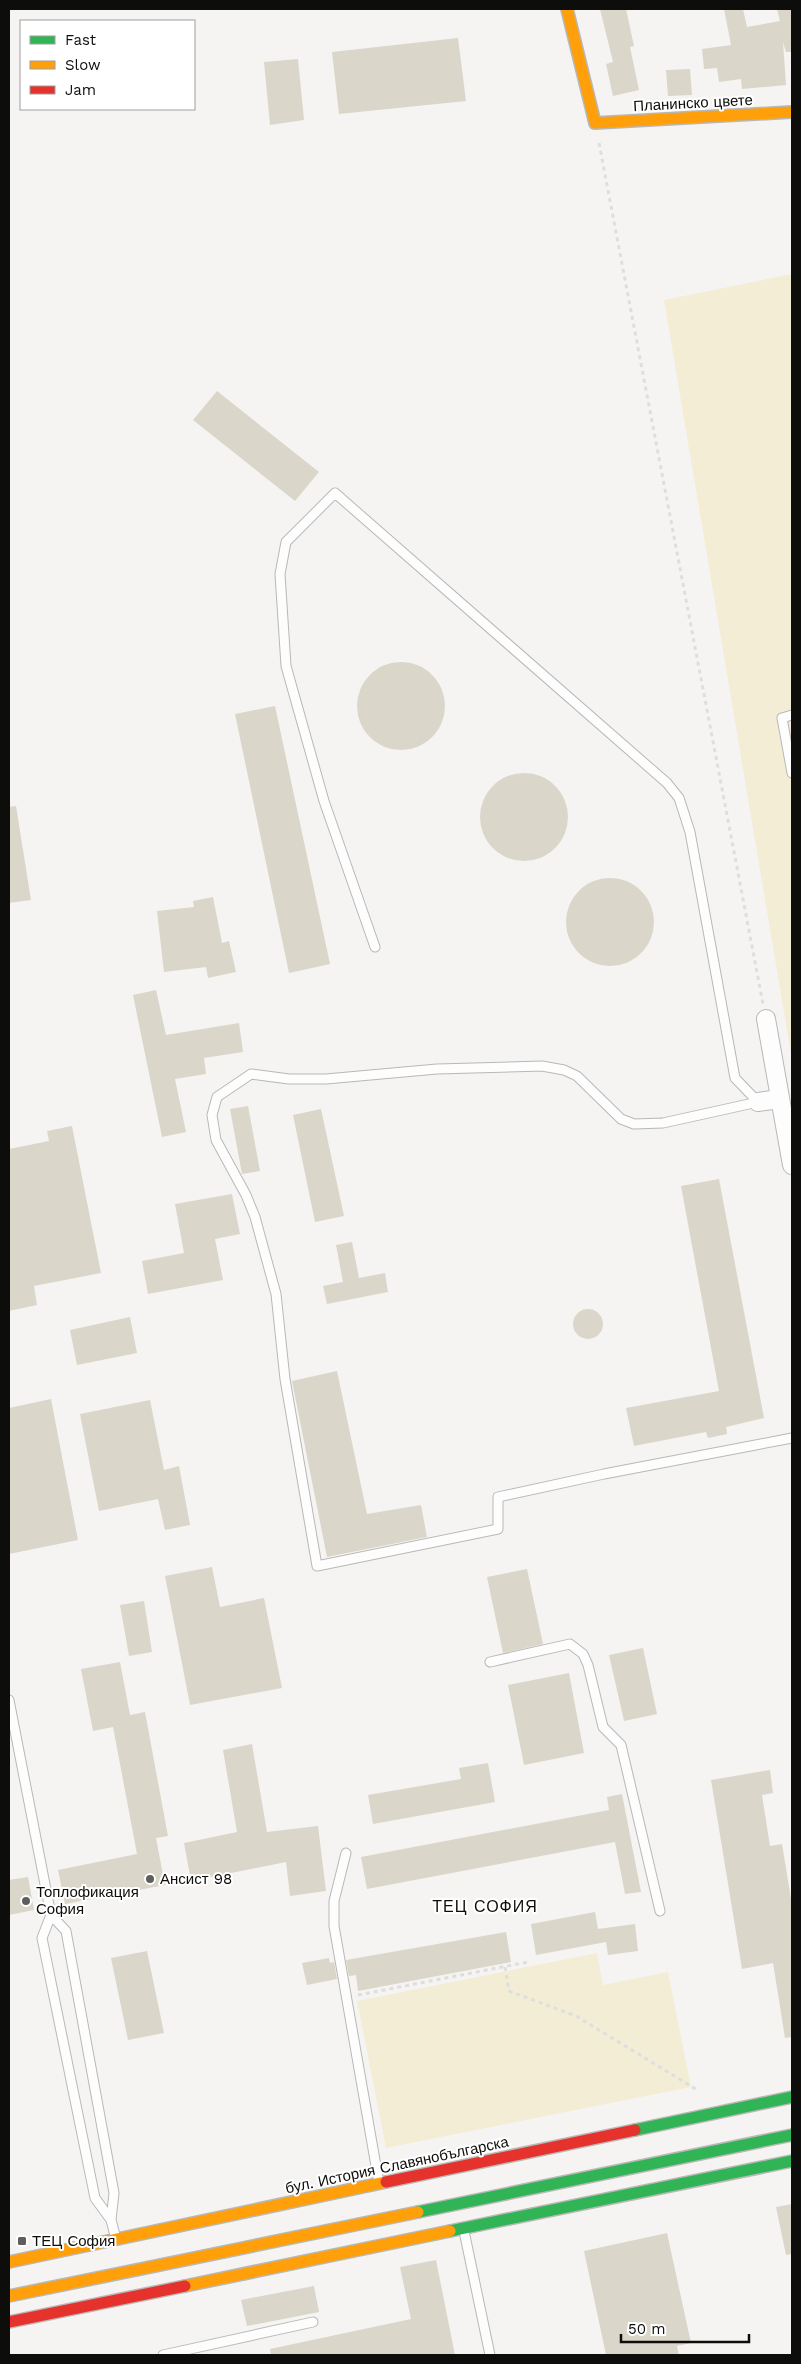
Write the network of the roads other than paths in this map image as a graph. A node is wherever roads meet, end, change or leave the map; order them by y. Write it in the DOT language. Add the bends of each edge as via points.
graph roads {
  1 [pos="566,9"];
  2 [pos="792,112"];
  3 [pos="792,716"];
  4 [pos="792,773"];
  5 [pos="375,947"];
  6 [pos="766,1019"];
  7 [pos="780,1099"];
  8 [pos="758,1102"];
  9 [pos="792,1165"];
  10 [pos="792,1438"];
  11 [pos="490,1662"];
  12 [pos="9,1700"];
  13 [pos="346,1853"];
  14 [pos="660,1912"];
  15 [pos="51,1915"];
  16 [pos="792,2097"];
  17 [pos="792,2135"];
  18 [pos="792,2161"];
  19 [pos="379,2184"];
  20 [pos="112,2220"];
  21 [pos="464,2228"];
  22 [pos="117,2240"];
  23 [pos="9,2262"];
  24 [pos="9,2296"];
  25 [pos="9,2322"];
  26 [pos="313,2322"];
  27 [pos="163,2355"];
  28 [pos="490,2355"];
  1 -- 2 [label="main road, Планинско цвете" via="595,123"];
  3 -- 4 [label="lane" via="782,718"];
  5 -- 8 [label="lane" via="324,801 286,666 280,574 286,542 335,493 666,783 679,798 690,832 735,1078"];
  6 -- 7 [label="street"];
  7 -- 8 [label="street"];
  7 -- 9 [label="street"];
  8 -- 10 [label="lane" via="663,1123 634,1124 621,1119 577,1076 542,1066 437,1069 326,1079 251,1074 217,1097 212,1115 216,1140 255,1217 276,1294 285,1379 317,1566 498,1529 498,1497"];
  11 -- 14 [label="lane" via="570,1644 582,1654 588,1665 603,1727 621,1745"];
  12 -- 15 [label="lane"];
  13 -- 19 [label="lane" via="334,1901 334,1926"];
  15 -- 20 [label="lane" via="66,1931 114,2193"];
  15 -- 20 [label="lane" via="42,1938 95,2198"];
  16 -- 19 [label="main road, бул. История Славянобългарска"];
  17 -- 24 [label="main road"];
  18 -- 21 [label="main road"];
  19 -- 22 [label="main road, бул. История Славянобългарска"];
  20 -- 22 [label="lane"];
  21 -- 25 [label="main road"];
  21 -- 28 [label="lane"];
  22 -- 23 [label="main road, бул. История Славянобългарска"];
  26 -- 27 [label="lane"];
}
